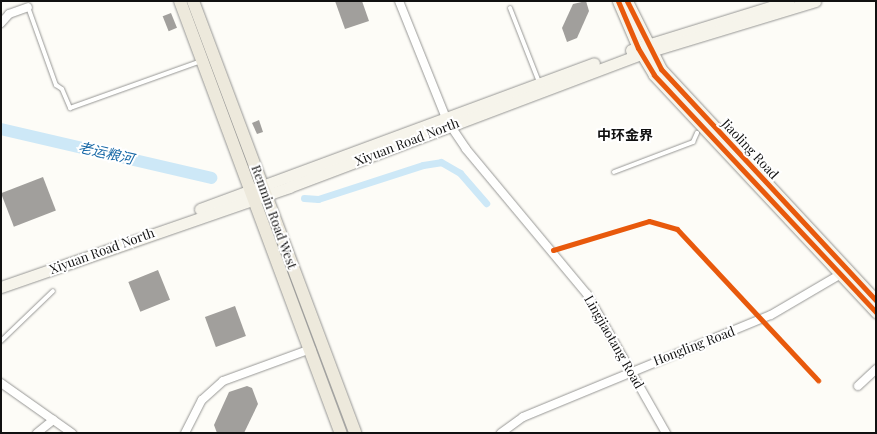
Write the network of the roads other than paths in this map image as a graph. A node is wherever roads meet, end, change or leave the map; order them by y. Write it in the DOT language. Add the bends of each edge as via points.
graph roads {
  1 [pos="180,1"];
  2 [pos="193,1"];
  3 [pos="399,1"];
  4 [pos="618,1"];
  5 [pos="627,1"];
  6 [pos="789,1"];
  7 [pos="815,1"];
  8 [pos="28,7"];
  9 [pos="510,8"];
  10 [pos="1,23"];
  11 [pos="644,50"];
  12 [pos="203,61"];
  13 [pos="539,83"];
  14 [pos="448,121"];
  15 [pos="697,133"];
  16 [pos="614,172"];
  17 [pos="259,193"];
  18 [pos="841,274"];
  19 [pos="1,281"];
  20 [pos="1,288"];
  21 [pos="53,291"];
  22 [pos="876,300"];
  23 [pos="876,312"];
  24 [pos="1,341"];
  25 [pos="311,349"];
  26 [pos="876,369"];
  27 [pos="631,371"];
  28 [pos="1,383"];
  29 [pos="858,386"];
  30 [pos="53,420"];
  31 [pos="37,433"];
  32 [pos="72,433"];
  33 [pos="185,433"];
  34 [pos="341,433"];
  35 [pos="355,433"];
  36 [pos="501,433"];
  37 [pos="666,433"];
  1 -- 12 [label="main road, Renmin Road West"];
  2 -- 17 [label="main road, Renmin Road West"];
  3 -- 14 [label="street, Lingjiaotang Road"];
  4 -- 11 [label="main road, Jiaoling Road"];
  5 -- 11 [label="main road, Jiaoling Road"];
  6 -- 11 [label="main road, Xiyuan Road North"];
  7 -- 11 [label="main road, Xiyuan Road North"];
  8 -- 10 [label="street" via="9,14"];
  8 -- 12 [label="lane" via="56,85 62,89 70,108"];
  9 -- 13 [label="lane"];
  11 -- 13 [label="main road, Xiyuan Road North"];
  11 -- 14 [label="main road, Xiyuan Road North"];
  11 -- 18 [label="main road, Jiaoling Road" via="654,75"];
  11 -- 22 [label="main road, Jiaoling Road"];
  12 -- 17 [label="main road, Renmin Road West"];
  13 -- 14 [label="main road, Xiyuan Road North"];
  14 -- 17 [label="main road, Xiyuan Road North"];
  14 -- 27 [label="street, Lingjiaotang Road" via="466,149 587,294"];
  15 -- 16 [label="lane" via="693,142"];
  17 -- 19 [label="main road, Xiyuan Road North"];
  17 -- 20 [label="main road, Xiyuan Road North"];
  17 -- 25 [label="main road, Renmin Road West"];
  17 -- 35 [label="main road, Renmin Road West"];
  18 -- 23 [label="main road, Jiaoling Road"];
  18 -- 27 [label="street, Hongling Road" via="771,315"];
  21 -- 24 [label="lane"];
  25 -- 33 [label="street" via="248,369 223,381 202,400"];
  25 -- 34 [label="main road, Renmin Road West"];
  26 -- 29 [label="street"];
  27 -- 36 [label="street, Hongling Road" via="524,417"];
  27 -- 37 [label="street, Lingjiaotang Road"];
  28 -- 30 [label="street"];
  30 -- 31 [label="street"];
  30 -- 32 [label="street"];
}
